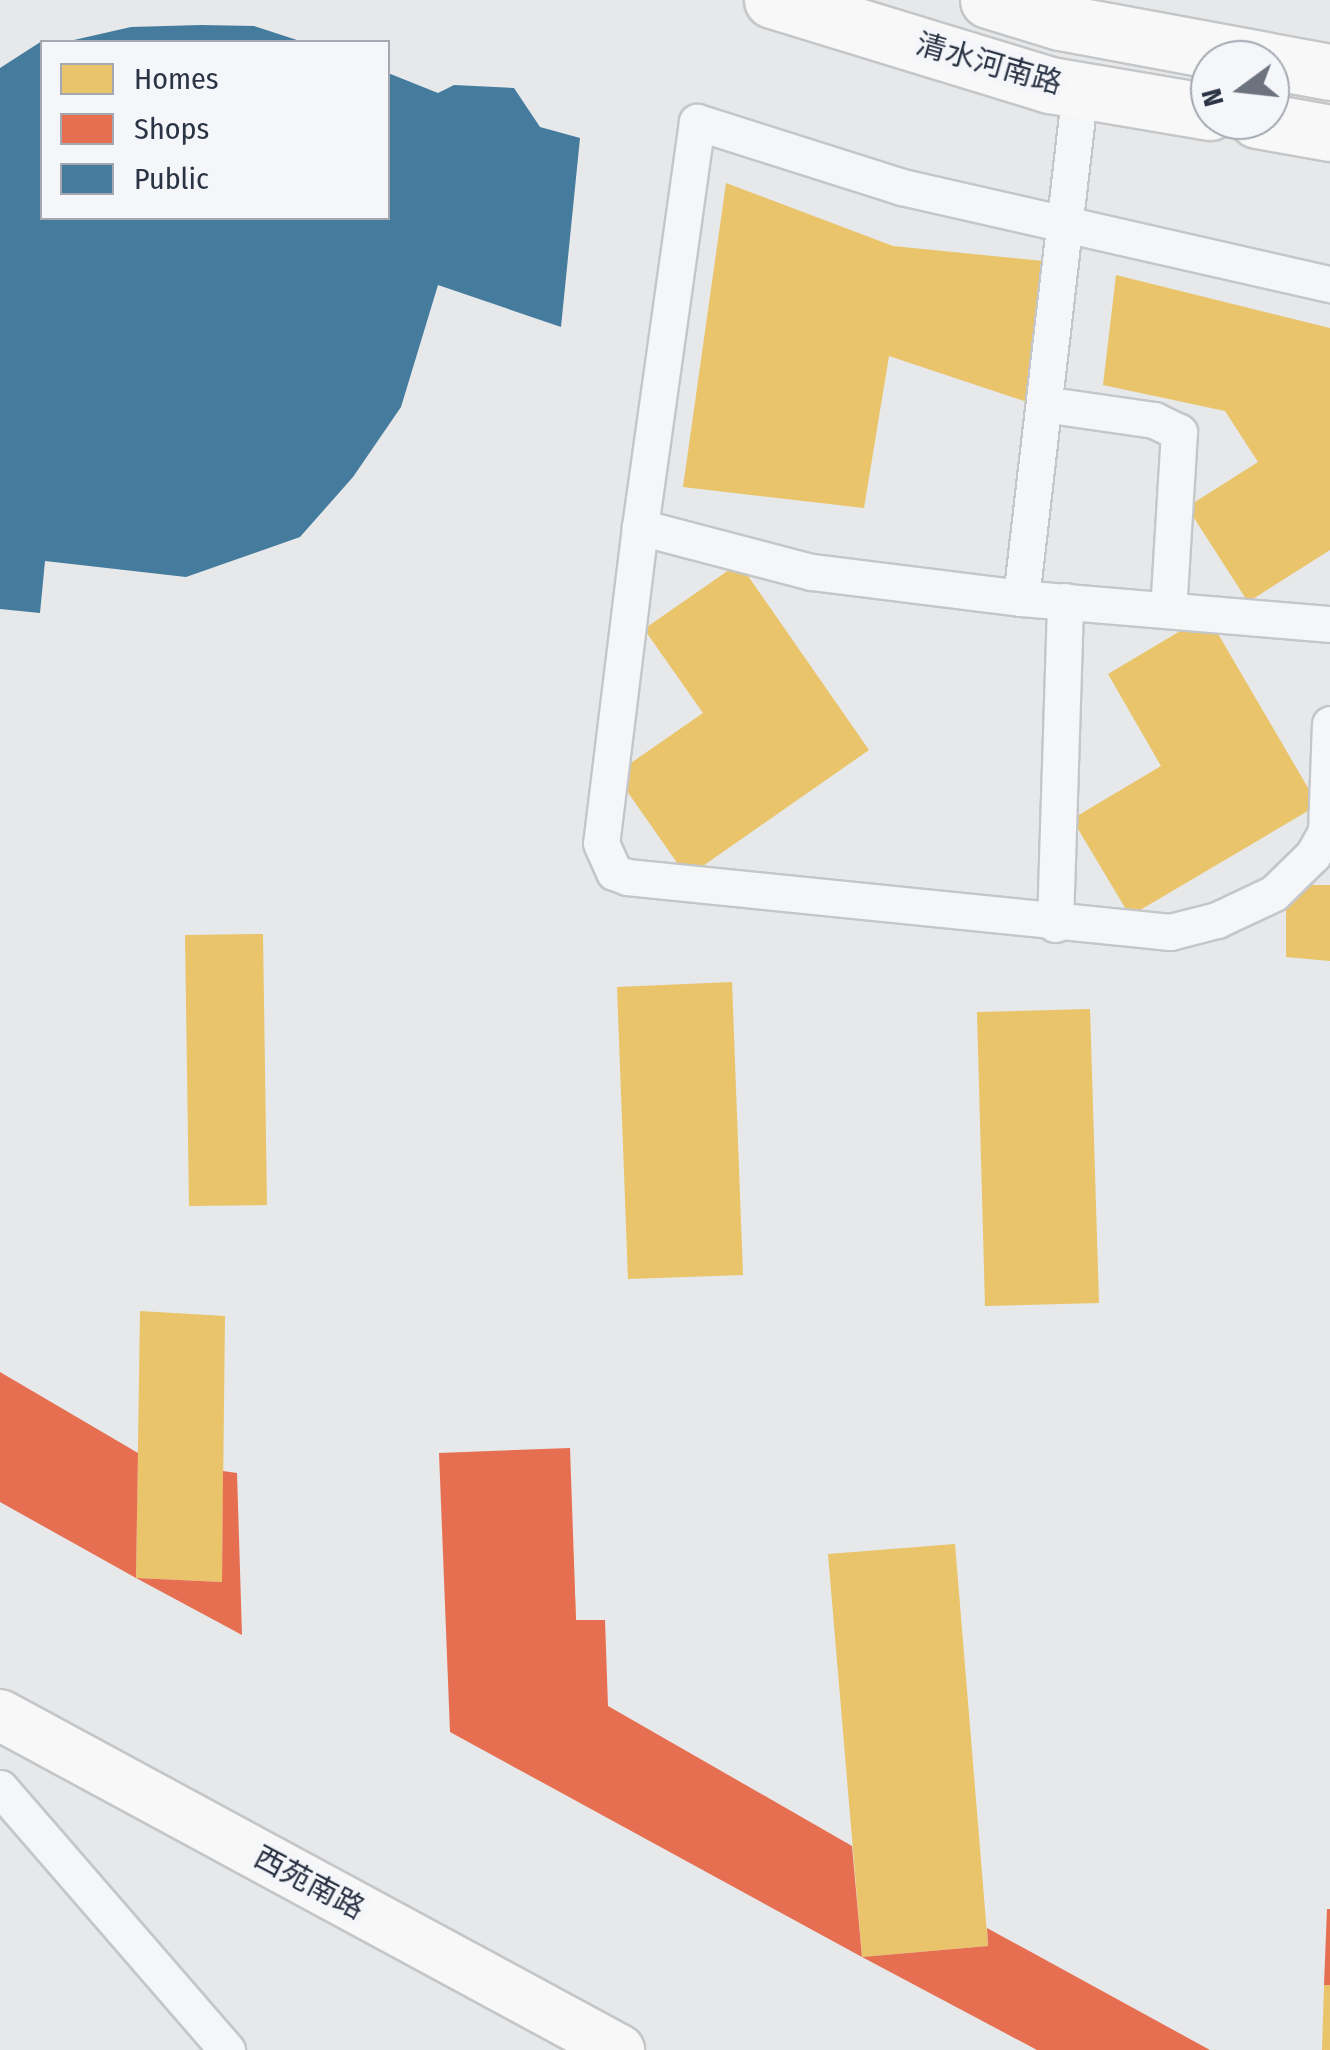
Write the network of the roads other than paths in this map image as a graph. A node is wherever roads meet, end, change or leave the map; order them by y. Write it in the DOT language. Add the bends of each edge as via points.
graph roads {
  1 [pos="772,0"];
  2 [pos="988,0"];
  3 [pos="1190,46"];
  4 [pos="1290,64"];
  5 [pos="1330,72"];
  6 [pos="1090,91"];
  7 [pos="1190,108"];
  8 [pos="1290,125"];
  9 [pos="1330,132"];
  10 [pos="1074,229"];
  11 [pos="1330,284"];
  12 [pos="1064,406"];
  13 [pos="640,527"];
  14 [pos="1042,600"];
  15 [pos="1168,610"];
  16 [pos="1330,624"];
  17 [pos="1330,724"];
  18 [pos="1054,924"];
  19 [pos="0,1716"];
  20 [pos="0,1788"];
  21 [pos="227,2050"];
  22 [pos="619,2050"];
  1 -- 6 [label="main road, 清水河南路"];
  2 -- 3 [label="main road, 清水河南路" via="1060,22"];
  4 -- 5 [label="main road, 清水河南路"];
  6 -- 7 [label="main road, 清水河南路"];
  6 -- 10 [label="street"];
  8 -- 9 [label="main road"];
  10 -- 11 [label="street"];
  10 -- 12 [label="street"];
  10 -- 13 [label="street" via="902,186 697,122"];
  10 -- 14 [label="street"];
  12 -- 14 [label="street"];
  12 -- 15 [label="street" via="1154,420 1179,432"];
  13 -- 14 [label="street" via="811,572"];
  13 -- 18 [label="street" via="601,843 614,872"];
  14 -- 15 [label="street"];
  14 -- 18 [label="street"];
  15 -- 16 [label="street"];
  17 -- 18 [label="street" via="1326,832 1274,893 1170,932"];
  19 -- 22 [label="main road, 西苑南路"];
  20 -- 21 [label="street"];
}
